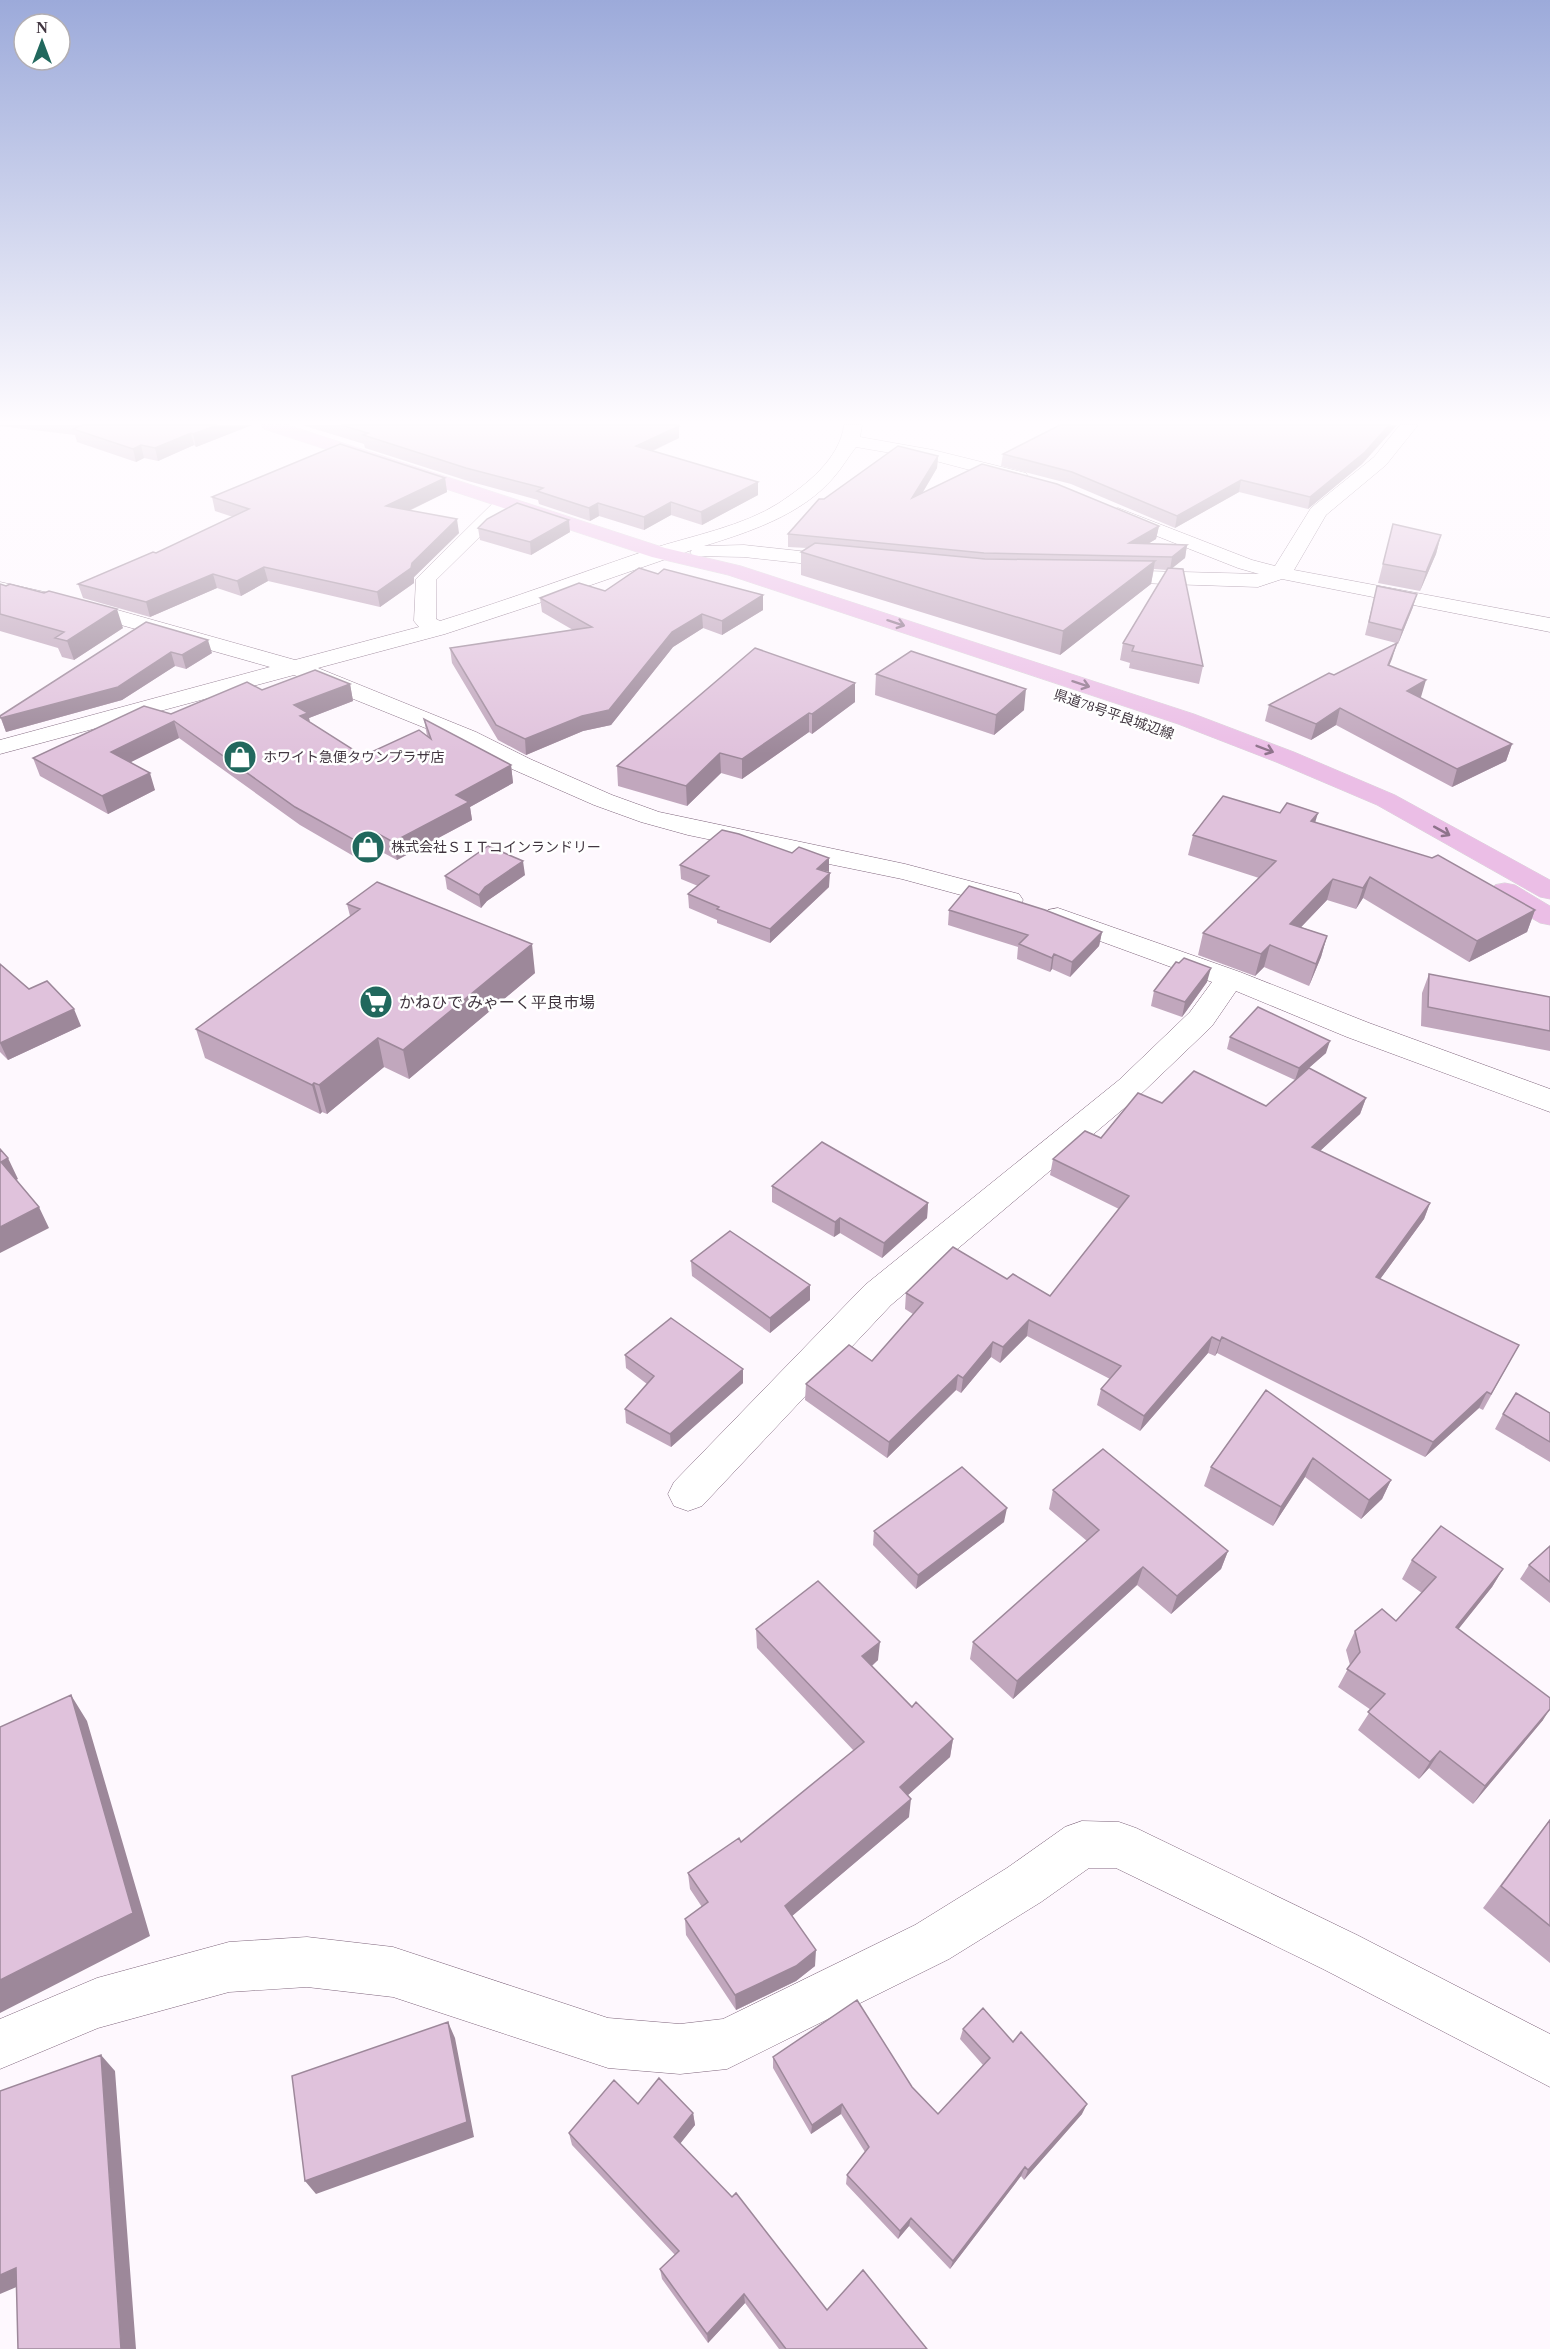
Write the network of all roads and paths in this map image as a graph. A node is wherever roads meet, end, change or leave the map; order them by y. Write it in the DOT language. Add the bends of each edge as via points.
graph roads {
  1 [pos="472,535"];
  2 [pos="602,535"];
  3 [pos="720,535"];
  4 [pos="1172,535"];
  5 [pos="1305,535"];
  6 [pos="659,553"];
  7 [pos="871,564"];
  8 [pos="1280,573"];
  9 [pos="1084,576"];
  10 [pos="0,588"];
  11 [pos="146,625"];
  12 [pos="1550,625"];
  13 [pos="437,629"];
  14 [pos="127,638"];
  15 [pos="298,668"];
  16 [pos="0,747"];
  17 [pos="1550,891"];
  18 [pos="1550,916"];
  19 [pos="1230,978"];
  20 [pos="1550,1101"];
  21 [pos="688,1494"];
  22 [pos="0,2044"];
  23 [pos="1550,2061"];
  1 -- 13 [label="street" via="426,579 425,621"];
  2 -- 6 [label="main road, 県道78号平良城辺線"];
  3 -- 6 [label="street"];
  4 -- 8 [label="street" via="1245,564"];
  5 -- 8 [label="street"];
  6 -- 7 [label="street" via="744,551"];
  6 -- 13 [label="street"];
  6 -- 17 [label="main road, 県道78号平良城辺線, one-way" via="734,570 1186,718 1386,800"];
  6 -- 18 [label="main road, 県道78号平良城辺線" via="716,580 1172,733 1272,771 1374,816"];
  8 -- 9 [label="street" via="1258,581"];
  8 -- 12 [label="street"];
  10 -- 11 [label="street"];
  11 -- 14 [label="street"];
  11 -- 15 [label="street"];
  13 -- 15 [label="street"];
  15 -- 16 [label="street"];
  15 -- 19 [label="street" via="457,732 521,764 650,817 1004,898"];
  19 -- 20 [label="street"];
  19 -- 21 [label="street" via="1201,1019 1130,1087 878,1295"];
  22 -- 23 [label="street" via="97,2003 229,1967 307,1962 393,1972 608,2043 680,2049 727,2044 932,1942 1082,1844 1119,1845 1174,1870"];
}
